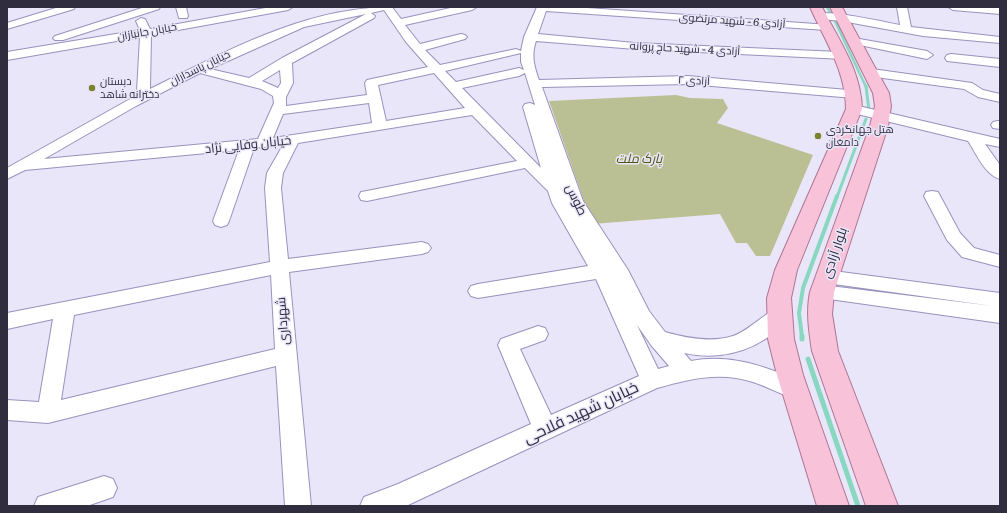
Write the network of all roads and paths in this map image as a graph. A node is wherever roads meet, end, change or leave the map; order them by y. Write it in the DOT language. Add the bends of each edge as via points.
graph roads {
  1 [pos="31,7"];
  2 [pos="70,7"];
  3 [pos="155,7"];
  4 [pos="288,7"];
  5 [pos="370,7"];
  6 [pos="386,7"];
  7 [pos="472,7"];
  8 [pos="538,7"];
  9 [pos="902,7"];
  10 [pos="953,7"];
  11 [pos="275,8"];
  12 [pos="999,9"];
  13 [pos="130,10"];
  14 [pos="7,20"];
  15 [pos="838,22"];
  16 [pos="400,23"];
  17 [pos="7,26"];
  18 [pos="291,26"];
  19 [pos="905,26"];
  20 [pos="948,30"];
  21 [pos="146,32"];
  22 [pos="923,33"];
  23 [pos="461,37"];
  24 [pos="530,37"];
  25 [pos="1000,40"];
  26 [pos="418,48"];
  27 [pos="308,49"];
  28 [pos="516,52"];
  29 [pos="7,55"];
  30 [pos="951,58"];
  31 [pos="286,61"];
  32 [pos="1000,62"];
  33 [pos="197,69"];
  34 [pos="438,70"];
  35 [pos="519,72"];
  36 [pos="872,73"];
  37 [pos="250,83"];
  38 [pos="534,84"];
  39 [pos="453,86"];
  40 [pos="143,91"];
  41 [pos="280,96"];
  42 [pos="374,98"];
  43 [pos="1000,98"];
  44 [pos="854,101"];
  45 [pos="475,110"];
  46 [pos="278,111"];
  47 [pos="882,117"];
  48 [pos="380,126"];
  49 [pos="973,138"];
  50 [pos="293,140"];
  51 [pos="1000,143"];
  52 [pos="255,144"];
  53 [pos="530,164"];
  54 [pos="548,166"];
  55 [pos="14,167"];
  56 [pos="7,174"];
  57 [pos="1000,174"];
  58 [pos="556,191"];
  59 [pos="367,196"];
  60 [pos="932,196"];
  61 [pos="221,221"];
  62 [pos="422,248"];
  63 [pos="1000,261"];
  64 [pos="279,267"];
  65 [pos="601,271"];
  66 [pos="824,284"];
  67 [pos="478,291"];
  68 [pos="1000,300"];
  69 [pos="65,309"];
  70 [pos="1000,315"];
  71 [pos="780,316"];
  72 [pos="7,321"];
  73 [pos="538,334"];
  74 [pos="658,339"];
  75 [pos="286,355"];
  76 [pos="686,370"];
  77 [pos="652,380"];
  78 [pos="796,390"];
  79 [pos="7,410"];
  80 [pos="48,413"];
  81 [pos="545,429"];
  82 [pos="104,488"];
  83 [pos="47,506"];
  84 [pos="298,506"];
  85 [pos="373,506"];
  86 [pos="833,506"];
  87 [pos="882,506"];
  1 -- 14 [label="street"];
  2 -- 17 [label="street"];
  3 -- 13 [label="street"];
  4 -- 11 [label="street, خیابان جانبازان"];
  5 -- 18 [label="street, خیابان پاسداران"];
  6 -- 16 [label="street"];
  6 -- 18 [label="street, خیابان پاسداران"];
  6 -- 27 [label="street"];
  7 -- 16 [label="street"];
  8 -- 15 [label="street, آزادی 6 - شهید مرتضوی"];
  8 -- 24 [label="street, طوس"];
  8 -- 28 [label="street, طوس" via="520,36"];
  9 -- 19 [label="street"];
  10 -- 12 [label="street"];
  11 -- 18 [label="street"];
  11 -- 21 [label="street, خیابان جانبازان"];
  13 -- 21 [label="street" via="140,20"];
  13 -- 29 [label="street"];
  15 -- 19 [label="street"];
  15 -- 22 [label="street" via="928,51"];
  15 -- 24 [label="street, آزادی 4 - شهید حاج پروانه" via="650,47"];
  15 -- 36 [label="main road, بلوار آزادی"];
  15 -- 44 [label="main road"];
  16 -- 26 [label="street"];
  18 -- 27 [label="street"];
  18 -- 33 [label="street, خیابان پاسداران"];
  18 -- 40 [label="street, خیابان پاسداران" via="184,70"];
  19 -- 20 [label="street"];
  19 -- 22 [label="street"];
  21 -- 29 [label="street, خیابان جانبازان" via="32,53"];
  21 -- 40 [label="street"];
  22 -- 25 [label="street"];
  23 -- 26 [label="street"];
  24 -- 38 [label="street, طوس" via="527,62"];
  26 -- 34 [label="street"];
  27 -- 31 [label="street"];
  28 -- 34 [label="street"];
  28 -- 35 [label="street, طوس"];
  30 -- 32 [label="street"];
  31 -- 37 [label="street"];
  31 -- 41 [label="street" via="287,83"];
  33 -- 37 [label="street"];
  33 -- 55 [label="street, خیابان پاسداران"];
  34 -- 39 [label="street"];
  34 -- 42 [label="street" via="371,83"];
  35 -- 39 [label="street"];
  35 -- 54 [label="street, طوس"];
  36 -- 43 [label="street" via="968,86 974,92"];
  36 -- 47 [label="main road, بلوار آزادی" via="881,93"];
  37 -- 41 [label="street" via="275,90"];
  38 -- 44 [label="street, آزادی ۲" via="688,80"];
  38 -- 74 [label="street, طوس" via="575,201"];
  39 -- 45 [label="street"];
  40 -- 55 [label="street, خیابان پاسداران"];
  41 -- 46 [label="street" via="281,104"];
  42 -- 46 [label="street"];
  42 -- 48 [label="street"];
  44 -- 47 [label="street, آزادی ۲"];
  44 -- 71 [label="main road" via="786,270 779,298"];
  45 -- 48 [label="street, خیابان وفایی نژاد"];
  45 -- 53 [label="street"];
  46 -- 52 [label="street"];
  47 -- 49 [label="street, آزادی ۲"];
  47 -- 66 [label="main road, بلوار آزادی"];
  48 -- 50 [label="street, خیابان وفایی نژاد"];
  49 -- 51 [label="street, آزادی ۲"];
  49 -- 57 [label="street"];
  50 -- 52 [label="street, خیابان وفایی نژاد"];
  50 -- 64 [label="street, شهرداری" via="275,173 273,188"];
  52 -- 55 [label="street, خیابان وفایی نژاد"];
  52 -- 61 [label="street"];
  53 -- 54 [label="street"];
  53 -- 58 [label="street"];
  53 -- 59 [label="street"];
  54 -- 58 [label="street, طوس"];
  55 -- 56 [label="street, خیابان پاسداران"];
  58 -- 65 [label="street, طوس" via="564,210"];
  60 -- 63 [label="street" via="953,236 968,253"];
  62 -- 64 [label="street"];
  64 -- 69 [label="street"];
  64 -- 75 [label="street, شهرداری"];
  65 -- 67 [label="street"];
  65 -- 77 [label="street, طوس"];
  66 -- 68 [label="street"];
  66 -- 70 [label="street"];
  66 -- 87 [label="main road, بلوار آزادی" via="819,305 825,351"];
  69 -- 72 [label="street"];
  69 -- 80 [label="street"];
  71 -- 74 [label="street" via="766,328 730,347 687,346"];
  71 -- 78 [label="main road" via="781,339"];
  73 -- 81 [label="street" via="508,345"];
  74 -- 76 [label="street, طوس"];
  75 -- 80 [label="street"];
  75 -- 84 [label="street, شهرداری"];
  76 -- 77 [label="street, خیابان شهید فلاحی"];
  76 -- 78 [label="street, خیابان شهید فلاحی" via="711,366 744,370"];
  77 -- 81 [label="street, خیابان شهید فلاحی"];
  78 -- 86 [label="main road"];
  79 -- 80 [label="street"];
  81 -- 85 [label="street, خیابان شهید فلاحی"];
  82 -- 83 [label="street"];
}
